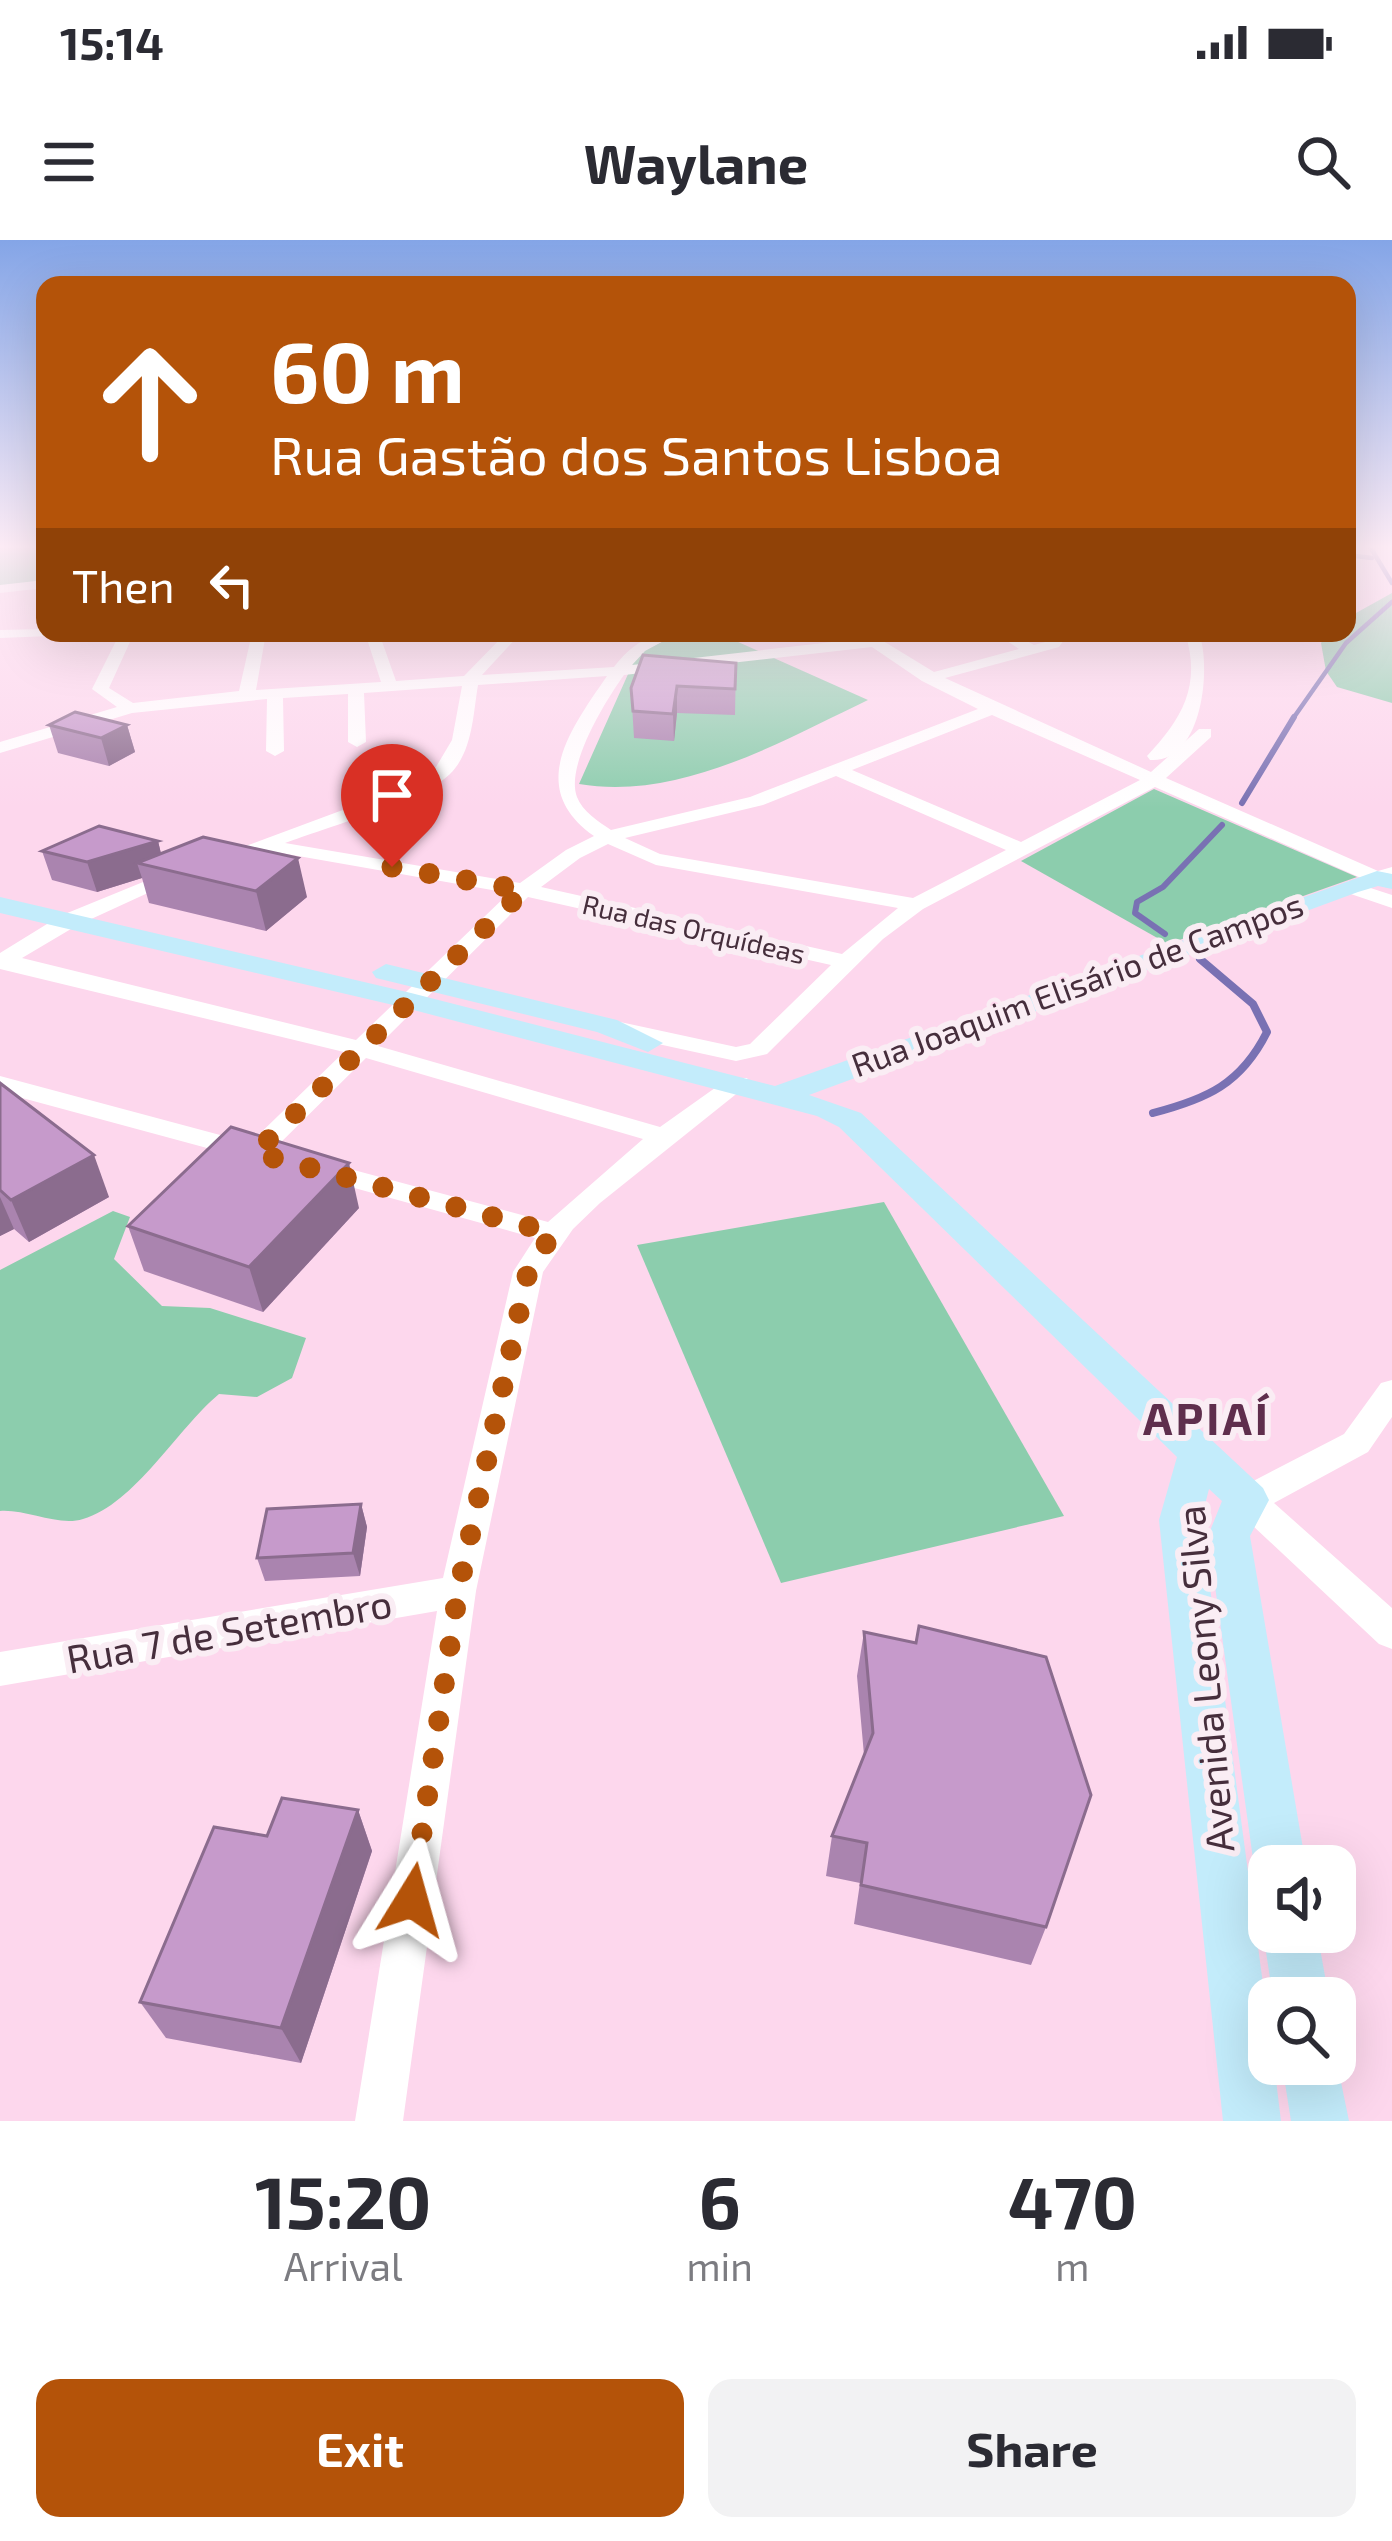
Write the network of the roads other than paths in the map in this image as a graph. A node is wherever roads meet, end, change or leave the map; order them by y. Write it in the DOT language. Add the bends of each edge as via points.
graph roads {
  1 [pos="36,633"];
  2 [pos="0,634"];
  3 [pos="123,642"];
  4 [pos="257,642"];
  5 [pos="375,642"];
  6 [pos="505,642"];
  7 [pos="653,642"];
  8 [pos="823,642"];
  9 [pos="873,642"];
  10 [pos="1018,642"];
  11 [pos="1055,642"];
  12 [pos="1195,642"];
  13 [pos="1033,650"];
  14 [pos="618,670"];
  15 [pos="471,678"];
  16 [pos="928,678"];
  17 [pos="389,683"];
  18 [pos="356,686"];
  19 [pos="275,691"];
  20 [pos="247,693"];
  21 [pos="130,708"];
  22 [pos="993,710"];
  23 [pos="1205,733"];
  24 [pos="357,742"];
  25 [pos="0,748"];
  26 [pos="275,751"];
  27 [pos="836,770"];
  28 [pos="1130,772"];
  29 [pos="1151,782"];
  30 [pos="610,836"];
  31 [pos="260,844"];
  32 [pos="1025,850"];
  33 [pos="0,882"];
  34 [pos="1380,884"];
  35 [pos="524,890"];
  36 [pos="0,905"];
  37 [pos="916,905"];
  38 [pos="100,907"];
  39 [pos="68,921"];
  40 [pos="1,961"];
  41 [pos="843,961"];
  42 [pos="420,991"];
  43 [pos="607,1026"];
  44 [pos="362,1049"];
  45 [pos="738,1083"];
  46 [pos="0,1084"];
  47 [pos="779,1095"];
  48 [pos="664,1137"];
  49 [pos="278,1159"];
  50 [pos="553,1233"];
  51 [pos="1392,1392"];
  52 [pos="1198,1454"];
  53 [pos="1248,1500"];
  54 [pos="458,1592"];
  55 [pos="1392,1632"];
  56 [pos="0,1669"];
  57 [pos="1277,1845"];
  58 [pos="1314,2085"];
  59 [pos="379,2121"];
  60 [pos="1252,2121"];
  61 [pos="1320,2121"];
  1 -- 2 [label="street"];
  3 -- 21 [label="street" via="100,689"];
  4 -- 20 [label="street"];
  5 -- 17 [label="street"];
  6 -- 15 [label="street"];
  7 -- 14 [label="street"];
  8 -- 14 [label="street"];
  9 -- 16 [label="street"];
  10 -- 13 [label="street"];
  11 -- 13 [label="street"];
  12 -- 28 [label="street" via="1199,690 1172,744"];
  13 -- 16 [label="street"];
  14 -- 15 [label="street"];
  14 -- 30 [label="street" via="564,777 580,813"];
  15 -- 17 [label="street"];
  15 -- 31 [label="street" via="461,740 443,771 382,802"];
  16 -- 22 [label="street"];
  17 -- 18 [label="street"];
  18 -- 19 [label="street"];
  18 -- 24 [label="street"];
  19 -- 20 [label="street"];
  19 -- 26 [label="street"];
  20 -- 21 [label="street"];
  21 -- 25 [label="street"];
  22 -- 27 [label="street"];
  22 -- 28 [label="street"];
  23 -- 29 [label="street"];
  27 -- 30 [label="street" via="756,801"];
  27 -- 32 [label="street"];
  28 -- 29 [label="street"];
  29 -- 32 [label="street"];
  29 -- 34 [label="street"];
  30 -- 35 [label="street"];
  30 -- 37 [label="street" via="656,859"];
  31 -- 35 [label="street, Rua das Orquídeas"];
  31 -- 38 [label="street"];
  32 -- 37 [label="street"];
  33 -- 38 [label="main road"];
  34 -- 47 [label="main road, Rua Joaquim Elisário de Campos"];
  35 -- 41 [label="street, Rua das Orquídeas"];
  35 -- 42 [label="street"];
  36 -- 39 [label="main road"];
  37 -- 41 [label="street"];
  38 -- 39 [label="street"];
  38 -- 42 [label="main road"];
  39 -- 40 [label="street"];
  39 -- 42 [label="main road"];
  40 -- 44 [label="street"];
  41 -- 43 [label="street" via="748,1054"];
  42 -- 43 [label="main road"];
  42 -- 44 [label="street"];
  42 -- 45 [label="main road"];
  43 -- 45 [label="main road"];
  44 -- 48 [label="street"];
  44 -- 49 [label="street"];
  45 -- 47 [label="main road"];
  45 -- 48 [label="street"];
  46 -- 49 [label="street"];
  47 -- 52 [label="main road" via="828,1109 868,1134"];
  48 -- 50 [label="street"];
  49 -- 50 [label="street"];
  50 -- 54 [label="street" via="528,1272"];
  51 -- 53 [label="street" via="1356,1443"];
  52 -- 53 [label="main road"];
  52 -- 60 [label="main road, Avenida Leony Silva" via="1180,1520"];
  53 -- 55 [label="street"];
  53 -- 57 [label="main road" via="1228,1536"];
  54 -- 56 [label="street, Rua 7 de Setembro"];
  54 -- 59 [label="street"];
  58 -- 61 [label="main road"];
}
